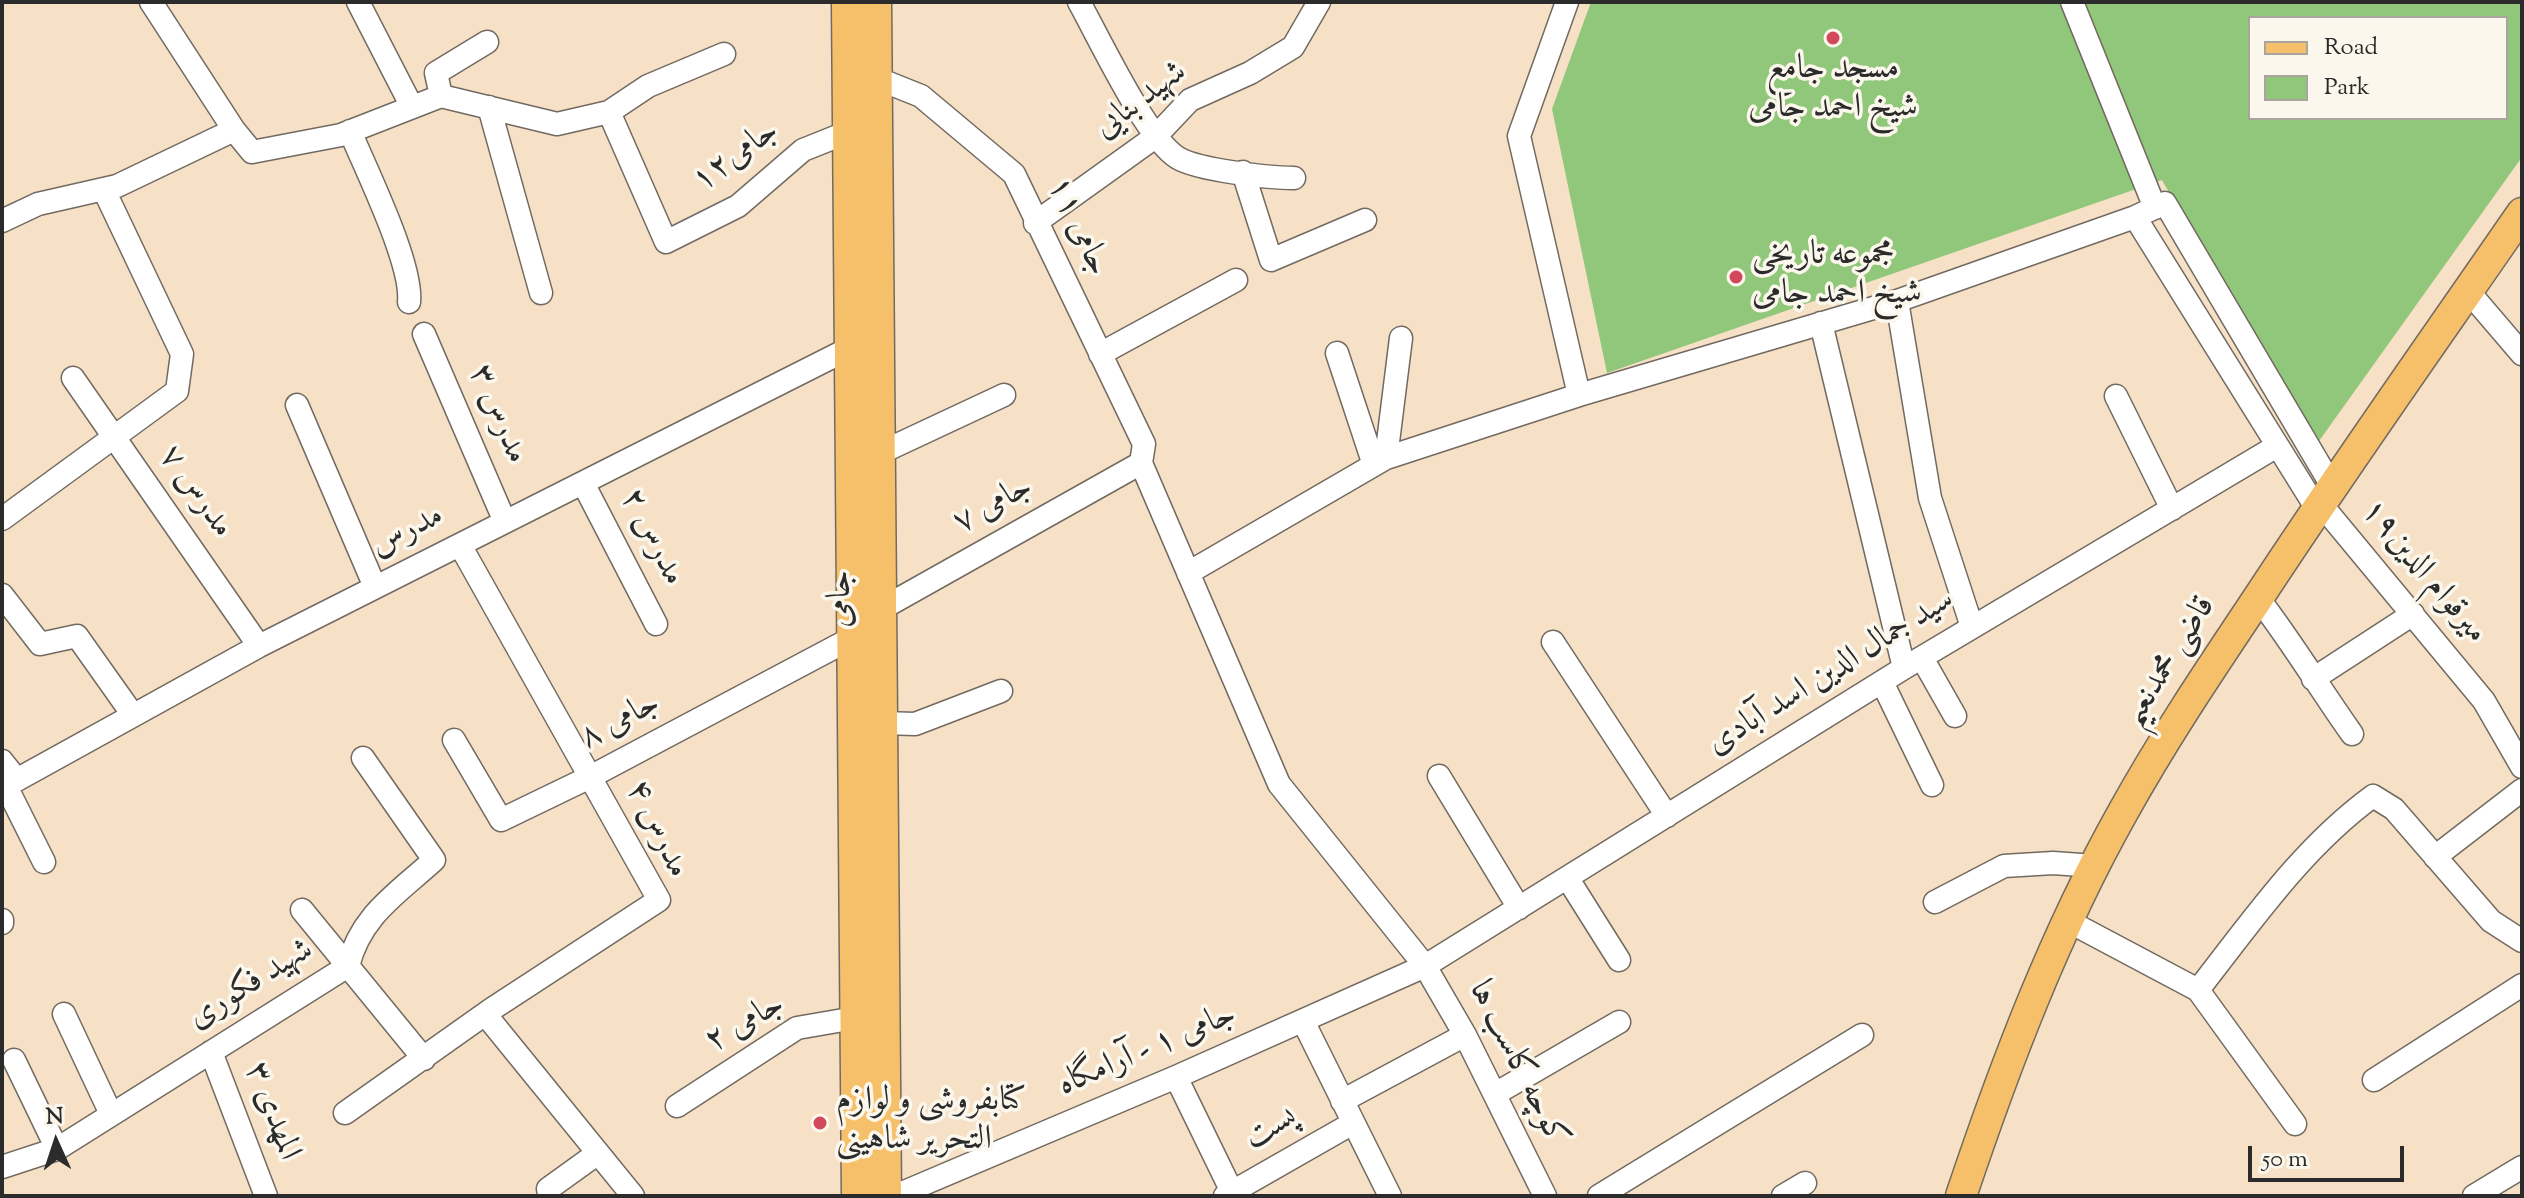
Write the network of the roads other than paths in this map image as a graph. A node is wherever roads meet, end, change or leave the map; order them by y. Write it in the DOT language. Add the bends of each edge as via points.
graph roads {
  1 [pos="151,2"];
  2 [pos="358,2"];
  3 [pos="847,2"];
  4 [pos="876,2"];
  5 [pos="1079,2"];
  6 [pos="1319,2"];
  7 [pos="1567,2"];
  8 [pos="2072,2"];
  9 [pos="487,42"];
  10 [pos="724,54"];
  11 [pos="876,78"];
  12 [pos="441,96"];
  13 [pos="412,107"];
  14 [pos="489,107"];
  15 [pos="609,112"];
  16 [pos="234,130"];
  17 [pos="350,131"];
  18 [pos="848,132"];
  19 [pos="1155,137"];
  20 [pos="1243,172"];
  21 [pos="1294,178"];
  22 [pos="104,190"];
  23 [pos="2152,209"];
  24 [pos="2522,213"];
  25 [pos="4,216"];
  26 [pos="1365,220"];
  27 [pos="1035,223"];
  28 [pos="1236,280"];
  29 [pos="2468,291"];
  30 [pos="541,293"];
  31 [pos="1897,301"];
  32 [pos="409,302"];
  33 [pos="1821,323"];
  34 [pos="424,334"];
  35 [pos="1401,338"];
  36 [pos="864,345"];
  37 [pos="1337,353"];
  38 [pos="1100,354"];
  39 [pos="2522,354"];
  40 [pos="73,378"];
  41 [pos="1004,395"];
  42 [pos="1579,395"];
  43 [pos="2116,396"];
  44 [pos="297,405"];
  45 [pos="114,437"];
  46 [pos="2277,446"];
  47 [pos="880,453"];
  48 [pos="1380,461"];
  49 [pos="1141,463"];
  50 [pos="583,483"];
  51 [pos="2323,499"];
  52 [pos="2172,509"];
  53 [pos="2,519"];
  54 [pos="505,522"];
  55 [pos="460,545"];
  56 [pos="1188,573"];
  57 [pos="375,587"];
  58 [pos="2,595"];
  59 [pos="2258,598"];
  60 [pos="881,609"];
  61 [pos="2413,614"];
  62 [pos="656,624"];
  63 [pos="1972,627"];
  64 [pos="852,638"];
  65 [pos="1553,642"];
  66 [pos="259,646"];
  67 [pos="1913,663"];
  68 [pos="2313,679"];
  69 [pos="1882,682"];
  70 [pos="1001,691"];
  71 [pos="133,715"];
  72 [pos="1955,716"];
  73 [pos="882,723"];
  74 [pos="2352,734"];
  75 [pos="454,740"];
  76 [pos="363,758"];
  77 [pos="2,761"];
  78 [pos="2522,767"];
  79 [pos="1439,776"];
  80 [pos="590,777"];
  81 [pos="8,785"];
  82 [pos="1932,785"];
  83 [pos="2522,790"];
  84 [pos="1667,816"];
  85 [pos="2435,857"];
  86 [pos="44,862"];
  87 [pos="2095,866"];
  88 [pos="1568,879"];
  89 [pos="1935,902"];
  90 [pos="1519,908"];
  91 [pos="302,910"];
  92 [pos="2068,921"];
  93 [pos="2522,941"];
  94 [pos="1619,960"];
  95 [pos="348,966"];
  96 [pos="1425,966"];
  97 [pos="2522,985"];
  98 [pos="2198,990"];
  99 [pos="64,1014"];
  100 [pos="485,1014"];
  101 [pos="855,1018"];
  102 [pos="1303,1021"];
  103 [pos="1619,1022"];
  104 [pos="1465,1035"];
  105 [pos="1862,1035"];
  106 [pos="211,1052"];
  107 [pos="424,1059"];
  108 [pos="14,1060"];
  109 [pos="1176,1077"];
  110 [pos="2374,1080"];
  111 [pos="1495,1094"];
  112 [pos="1342,1101"];
  113 [pos="677,1106"];
  114 [pos="345,1113"];
  115 [pos="111,1114"];
  116 [pos="1353,1123"];
  117 [pos="2295,1124"];
  118 [pos="57,1149"];
  119 [pos="598,1153"];
  120 [pos="2,1167"];
  121 [pos="2522,1167"];
  122 [pos="1805,1183"];
  123 [pos="548,1189"];
  124 [pos="1231,1195"];
  125 [pos="266,1196"];
  126 [pos="633,1196"];
  127 [pos="857,1196"];
  128 [pos="886,1196"];
  129 [pos="895,1196"];
  130 [pos="1390,1196"];
  131 [pos="1545,1196"];
  132 [pos="1599,1196"];
  133 [pos="1783,1196"];
  134 [pos="1961,1196"];
  135 [pos="2474,1196"];
  1 -- 16 [label="street"];
  2 -- 13 [label="street"];
  3 -- 18 [label="main road, جامی"];
  4 -- 11 [label="main road, جامی"];
  5 -- 19 [label="street"];
  6 -- 19 [label="street, شهید بنایی" via="1293,47 1190,100"];
  7 -- 42 [label="street" via="1519,136"];
  8 -- 23 [label="street"];
  9 -- 12 [label="street" via="436,73"];
  10 -- 15 [label="street" via="648,86"];
  11 -- 27 [label="street, جامی ۱۱" via="921,96 1014,174"];
  11 -- 36 [label="main road, جامی"];
  12 -- 13 [label="street"];
  12 -- 14 [label="street"];
  13 -- 17 [label="street"];
  14 -- 15 [label="street" via="557,124"];
  14 -- 30 [label="street"];
  15 -- 18 [label="street, جامی۱۲" via="666,242 738,206 803,150"];
  16 -- 17 [label="street" via="252,152"];
  16 -- 22 [label="street"];
  17 -- 32 [label="street" via="397,246"];
  18 -- 36 [label="main road, جامی"];
  19 -- 20 [label="street" via="1178,158"];
  19 -- 27 [label="street, شهید بنایی"];
  20 -- 21 [label="street"];
  20 -- 26 [label="street" via="1271,260"];
  22 -- 25 [label="street"];
  22 -- 45 [label="street" via="182,354 177,391"];
  23 -- 31 [label="street"];
  23 -- 46 [label="street"];
  23 -- 51 [label="street"];
  24 -- 29 [label="main road, قاضی محمدنعیم"];
  27 -- 38 [label="street, جامی ۱۱"];
  28 -- 38 [label="street"];
  29 -- 39 [label="street"];
  29 -- 51 [label="main road, قاضی محمدنعیم"];
  31 -- 33 [label="street"];
  31 -- 63 [label="street" via="1930,498"];
  33 -- 42 [label="street"];
  33 -- 67 [label="street"];
  34 -- 54 [label="street, مدرس ۳"];
  35 -- 48 [label="street"];
  36 -- 47 [label="main road, جامی"];
  36 -- 50 [label="street, مدرس"];
  36 -- 64 [label="main road, جامی"];
  37 -- 48 [label="street"];
  38 -- 49 [label="street, جامی ۱۱" via="1144,444"];
  40 -- 45 [label="street, مدرس ۷"];
  41 -- 47 [label="street"];
  42 -- 48 [label="street"];
  43 -- 52 [label="street"];
  44 -- 57 [label="street"];
  45 -- 53 [label="street"];
  45 -- 66 [label="street, مدرس ۷"];
  46 -- 51 [label="street"];
  46 -- 52 [label="street, سید جمال الدین اسد آبادی"];
  47 -- 60 [label="main road, جامی"];
  48 -- 56 [label="street"];
  49 -- 56 [label="street, جامی ۱۱"];
  49 -- 60 [label="street, جامی ۷"];
  50 -- 54 [label="street, مدرس"];
  50 -- 62 [label="street, مدرس ۲"];
  51 -- 59 [label="main road, قاضی محمدنعیم"];
  51 -- 61 [label="street, میرقوام الدین۱۹"];
  52 -- 63 [label="street, سید جمال الدین اسد آبادی"];
  54 -- 55 [label="street, مدرس"];
  55 -- 57 [label="street, مدرس"];
  55 -- 80 [label="street, مدرس ۴"];
  56 -- 96 [label="street, کوچه کاسب ها" via="1279,784"];
  57 -- 66 [label="street, مدرس"];
  58 -- 71 [label="street" via="40,644 77,636"];
  59 -- 68 [label="street"];
  59 -- 87 [label="main road, قاضی محمدنعیم" via="2122,813"];
  60 -- 73 [label="main road, جامی"];
  61 -- 68 [label="street"];
  61 -- 78 [label="street, میرقوام الدین۱۹" via="2484,701"];
  63 -- 67 [label="street, سید جمال الدین اسد آبادی"];
  64 -- 80 [label="street, جامی ۸"];
  64 -- 101 [label="main road, جامی"];
  65 -- 84 [label="street"];
  66 -- 71 [label="street, مدرس"];
  67 -- 69 [label="street, سید جمال الدین اسد آبادی"];
  67 -- 72 [label="street"];
  68 -- 74 [label="street"];
  69 -- 82 [label="street"];
  69 -- 84 [label="street, سید جمال الدین اسد آبادی"];
  70 -- 73 [label="street" via="915,724"];
  71 -- 81 [label="street, مدرس"];
  73 -- 128 [label="main road, جامی"];
  75 -- 80 [label="street, جامی ۸" via="501,820"];
  76 -- 95 [label="street, شهید فکوری" via="434,860 369,919 353,944"];
  77 -- 81 [label="street"];
  79 -- 90 [label="street"];
  80 -- 100 [label="street, مدرس ۴" via="659,900"];
  81 -- 86 [label="street"];
  83 -- 85 [label="street"];
  84 -- 88 [label="street, سید جمال الدین اسد آبادی"];
  85 -- 93 [label="street" via="2491,921"];
  85 -- 98 [label="street" via="2394,809 2373,796 2342,818 2290,872"];
  87 -- 89 [label="street" via="2004,866"];
  87 -- 92 [label="main road, قاضی محمدنعیم"];
  88 -- 90 [label="street, سید جمال الدین اسد آبادی"];
  88 -- 94 [label="street"];
  90 -- 96 [label="street, سید جمال الدین اسد آبادی"];
  91 -- 95 [label="street"];
  92 -- 98 [label="street"];
  92 -- 134 [label="main road, قاضی محمدنعیم" via="1994,1096"];
  95 -- 106 [label="street, شهید فکوری"];
  95 -- 107 [label="street"];
  96 -- 102 [label="street, جامی ۱ - آرامگاه"];
  96 -- 104 [label="street, کوچه کاسب ها"];
  97 -- 110 [label="street"];
  98 -- 117 [label="street"];
  99 -- 115 [label="street"];
  100 -- 107 [label="street, مدرس ۴"];
  100 -- 119 [label="street"];
  101 -- 113 [label="street, جامی ۲" via="797,1028"];
  101 -- 127 [label="main road, جامی"];
  102 -- 109 [label="street, جامی ۱ - آرامگاه"];
  102 -- 112 [label="street"];
  103 -- 111 [label="street"];
  104 -- 111 [label="street, کوچه کاسب ها"];
  104 -- 112 [label="street, پست"];
  105 -- 132 [label="street"];
  106 -- 115 [label="street, شهید فکوری"];
  106 -- 125 [label="street, المهدی ۳"];
  107 -- 114 [label="street, مدرس ۴"];
  108 -- 118 [label="street"];
  109 -- 124 [label="street"];
  109 -- 129 [label="street, جامی ۱ - آرامگاه"];
  111 -- 131 [label="street, کوچه کاسب ها"];
  112 -- 116 [label="street"];
  115 -- 118 [label="street, شهید فکوری"];
  116 -- 124 [label="street, پست"];
  116 -- 130 [label="street"];
  118 -- 120 [label="street, شهید فکوری"];
  119 -- 123 [label="street"];
  119 -- 126 [label="street"];
  121 -- 135 [label="street"];
  122 -- 133 [label="street"];
}
